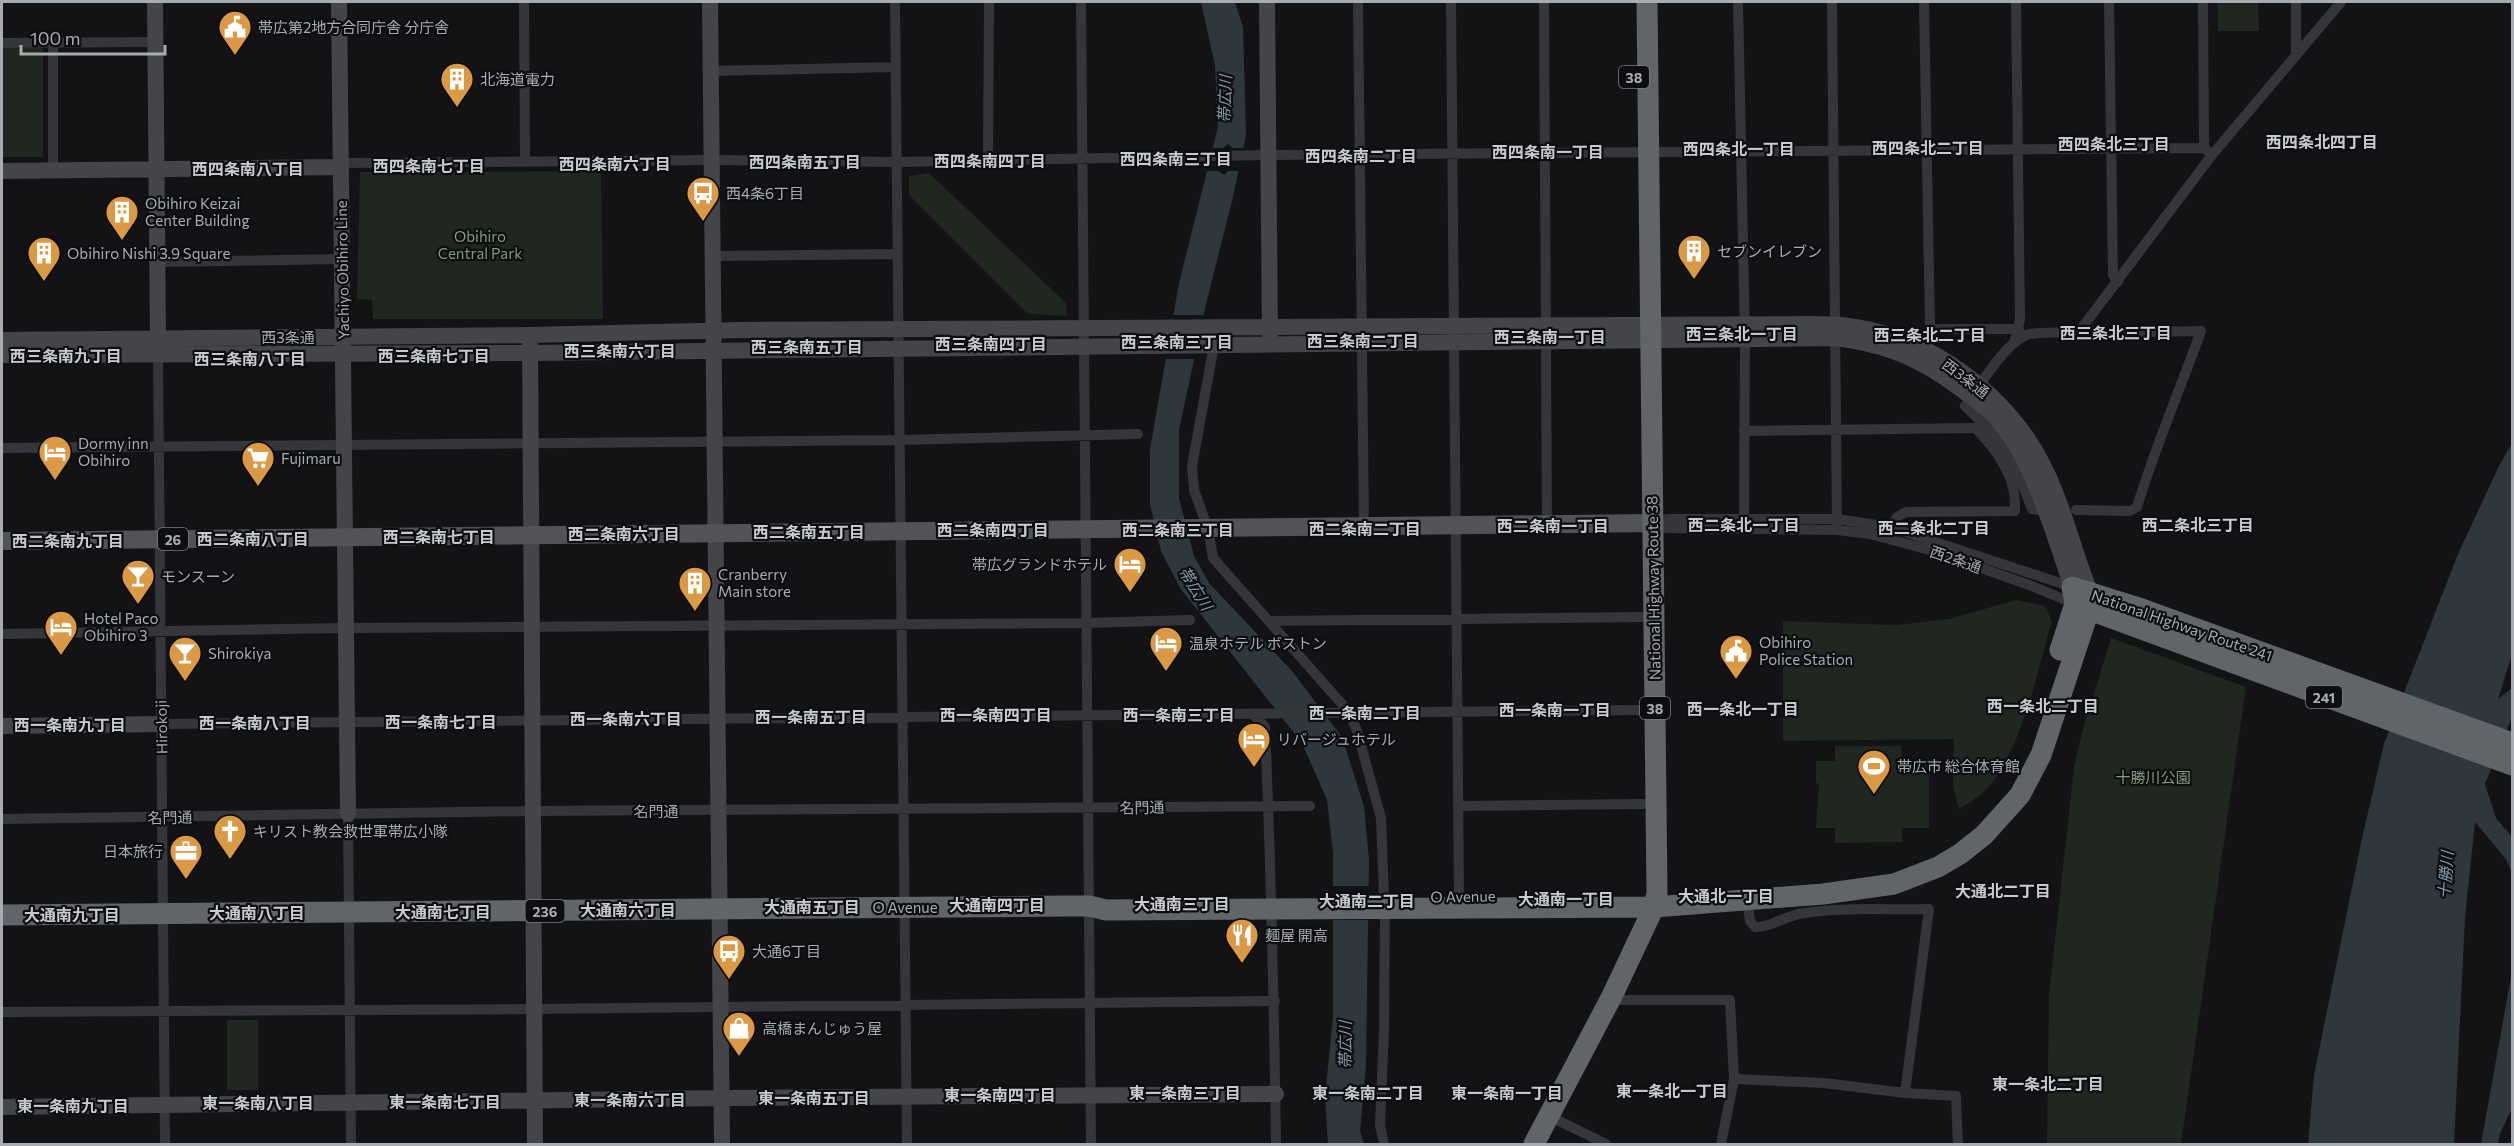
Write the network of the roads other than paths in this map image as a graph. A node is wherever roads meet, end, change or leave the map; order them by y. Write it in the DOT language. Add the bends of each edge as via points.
graph roads {
  1 [pos="155,2"];
  2 [pos="339,2"];
  3 [pos="524,2"];
  4 [pos="710,2"];
  5 [pos="896,2"];
  6 [pos="989,2"];
  7 [pos="1081,2"];
  8 [pos="1267,2"];
  9 [pos="1358,2"];
  10 [pos="1451,2"];
  11 [pos="1544,2"];
  12 [pos="1633,2"];
  13 [pos="1647,2"];
  14 [pos="1738,2"];
  15 [pos="1832,2"];
  16 [pos="1924,2"];
  17 [pos="2016,2"];
  18 [pos="2109,2"];
  19 [pos="2203,2"];
  20 [pos="2296,2"];
  21 [pos="2341,2"];
  22 [pos="155,42"];
  23 [pos="2,43"];
  24 [pos="53,43"];
  25 [pos="2296,55"];
  26 [pos="896,67"];
  27 [pos="711,71"];
  28 [pos="2111,149"];
  29 [pos="2017,150"];
  30 [pos="1927,151"];
  31 [pos="1833,152"];
  32 [pos="2208,152"];
  33 [pos="1642,153"];
  34 [pos="1741,153"];
  35 [pos="1546,154"];
  36 [pos="1268,155"];
  37 [pos="1360,155"];
  38 [pos="1453,155"];
  39 [pos="988,159"];
  40 [pos="1082,159"];
  41 [pos="712,160"];
  42 [pos="525,162"];
  43 [pos="897,162"];
  44 [pos="341,165"];
  45 [pos="156,169"];
  46 [pos="53,170"];
  47 [pos="2,171"];
  48 [pos="898,254"];
  49 [pos="712,256"];
  50 [pos="342,260"];
  51 [pos="156,262"];
  52 [pos="2118,282"];
  53 [pos="1361,326"];
  54 [pos="1454,326"];
  55 [pos="1270,327"];
  56 [pos="1084,328"];
  57 [pos="2019,328"];
  58 [pos="1930,329"];
  59 [pos="2081,330"];
  60 [pos="714,331"];
  61 [pos="900,331"];
  62 [pos="1644,332"];
  63 [pos="1745,332"];
  64 [pos="1836,332"];
  65 [pos="1547,333"];
  66 [pos="530,335"];
  67 [pos="2,340"];
  68 [pos="2014,342"];
  69 [pos="1362,343"];
  70 [pos="1454,343"];
  71 [pos="1270,344"];
  72 [pos="343,345"];
  73 [pos="1210,345"];
  74 [pos="158,346"];
  75 [pos="1085,346"];
  76 [pos="900,348"];
  77 [pos="1921,348"];
  78 [pos="714,350"];
  79 [pos="530,353"];
  80 [pos="2,355"];
  81 [pos="1976,392"];
  82 [pos="1836,429"];
  83 [pos="1744,431"];
  84 [pos="1138,434"];
  85 [pos="1084,436"];
  86 [pos="900,440"];
  87 [pos="715,441"];
  88 [pos="529,442"];
  89 [pos="344,444"];
  90 [pos="159,445"];
  91 [pos="2,448"];
  92 [pos="2076,510"];
  93 [pos="1744,519"];
  94 [pos="1646,524"];
  95 [pos="1837,524"];
  96 [pos="1547,525"];
  97 [pos="1364,527"];
  98 [pos="1456,527"];
  99 [pos="1890,527"];
  100 [pos="1085,529"];
  101 [pos="1202,529"];
  102 [pos="901,532"];
  103 [pos="716,534"];
  104 [pos="530,536"];
  105 [pos="345,538"];
  106 [pos="159,539"];
  107 [pos="2,541"];
  108 [pos="2081,598"];
  109 [pos="1643,617"];
  110 [pos="1457,618"];
  111 [pos="2139,619"];
  112 [pos="1190,620"];
  113 [pos="1269,621"];
  114 [pos="1086,623"];
  115 [pos="901,624"];
  116 [pos="717,625"];
  117 [pos="531,627"];
  118 [pos="346,628"];
  119 [pos="160,630"];
  120 [pos="2,634"];
  121 [pos="1643,710"];
  122 [pos="1457,711"];
  123 [pos="1349,712"];
  124 [pos="1088,714"];
  125 [pos="1253,714"];
  126 [pos="904,718"];
  127 [pos="717,719"];
  128 [pos="532,720"];
  129 [pos="347,723"];
  130 [pos="161,724"];
  131 [pos="2,726"];
  132 [pos="2512,743"];
  133 [pos="2512,765"];
  134 [pos="1643,804"];
  135 [pos="1267,806"];
  136 [pos="1310,806"];
  137 [pos="1458,806"];
  138 [pos="1088,808"];
  139 [pos="904,810"];
  140 [pos="718,811"];
  141 [pos="533,812"];
  142 [pos="348,814"];
  143 [pos="163,817"];
  144 [pos="2,819"];
  145 [pos="1459,896"];
  146 [pos="1649,900"];
  147 [pos="1747,900"];
  148 [pos="1378,902"];
  149 [pos="1273,903"];
  150 [pos="1089,906"];
  151 [pos="905,907"];
  152 [pos="720,908"];
  153 [pos="534,911"];
  154 [pos="348,913"];
  155 [pos="2,915"];
  156 [pos="164,915"];
  157 [pos="1612,996"];
  158 [pos="1275,1001"];
  159 [pos="1090,1004"];
  160 [pos="905,1005"];
  161 [pos="721,1007"];
  162 [pos="535,1010"];
  163 [pos="164,1011"];
  164 [pos="349,1011"];
  165 [pos="2,1012"];
  166 [pos="1734,1079"];
  167 [pos="1905,1094"];
  168 [pos="1275,1095"];
  169 [pos="1091,1096"];
  170 [pos="907,1097"];
  171 [pos="722,1098"];
  172 [pos="535,1100"];
  173 [pos="350,1102"];
  174 [pos="165,1105"];
  175 [pos="2,1107"];
  176 [pos="1548,1116"];
  177 [pos="165,1144"];
  178 [pos="351,1144"];
  179 [pos="535,1144"];
  180 [pos="722,1144"];
  181 [pos="907,1144"];
  182 [pos="1092,1144"];
  183 [pos="1276,1144"];
  184 [pos="1384,1144"];
  185 [pos="1522,1144"];
  186 [pos="1534,1144"];
  187 [pos="1606,1144"];
  188 [pos="1721,1144"];
  189 [pos="1958,1144"];
  1 -- 22 [label="street"];
  2 -- 44 [label="street, Yachiyo Obihiro Line"];
  3 -- 42 [label="street"];
  4 -- 27 [label="street"];
  5 -- 26 [label="street"];
  6 -- 39 [label="street"];
  7 -- 40 [label="street"];
  8 -- 36 [label="street"];
  9 -- 37 [label="street"];
  10 -- 38 [label="street"];
  11 -- 35 [label="street"];
  12 -- 33 [label="highway, National Highway Route 38 / 38"];
  13 -- 33 [label="highway, National Highway Route 38 / 38"];
  14 -- 34 [label="street"];
  15 -- 31 [label="street"];
  16 -- 30 [label="street"];
  17 -- 29 [label="street"];
  18 -- 28 [label="street"];
  19 -- 32 [label="street"];
  20 -- 25 [label="street"];
  21 -- 25 [label="street"];
  22 -- 24 [label="street"];
  22 -- 45 [label="street"];
  23 -- 24 [label="street"];
  24 -- 46 [label="street"];
  25 -- 32 [label="street"];
  26 -- 27 [label="street"];
  26 -- 43 [label="street"];
  27 -- 41 [label="street"];
  28 -- 29 [label="street"];
  28 -- 32 [label="street"];
  28 -- 52 [label="street" via="2113,275"];
  29 -- 30 [label="street"];
  29 -- 57 [label="street"];
  30 -- 31 [label="street"];
  30 -- 58 [label="street"];
  31 -- 34 [label="street"];
  31 -- 64 [label="street"];
  32 -- 52 [label="street"];
  33 -- 34 [label="street"];
  33 -- 35 [label="street"];
  33 -- 62 [label="highway, National Highway Route 38 / 38"];
  34 -- 63 [label="street"];
  35 -- 38 [label="street"];
  35 -- 65 [label="street"];
  36 -- 37 [label="street"];
  36 -- 40 [label="street"];
  36 -- 55 [label="street"];
  37 -- 38 [label="street"];
  37 -- 53 [label="street"];
  38 -- 54 [label="street"];
  39 -- 40 [label="street"];
  39 -- 43 [label="street"];
  40 -- 56 [label="street"];
  41 -- 42 [label="street"];
  41 -- 43 [label="street"];
  41 -- 49 [label="street"];
  42 -- 44 [label="street"];
  43 -- 48 [label="street"];
  44 -- 45 [label="street"];
  44 -- 50 [label="street, Yachiyo Obihiro Line"];
  45 -- 46 [label="street"];
  45 -- 51 [label="street"];
  46 -- 47 [label="street"];
  48 -- 49 [label="street"];
  48 -- 61 [label="street"];
  49 -- 60 [label="street"];
  50 -- 51 [label="street"];
  50 -- 72 [label="street, Yachiyo Obihiro Line"];
  51 -- 74 [label="street"];
  52 -- 59 [label="street"];
  53 -- 54 [label="street, 西3条通"];
  53 -- 55 [label="street, 西3条通"];
  53 -- 69 [label="street"];
  54 -- 65 [label="street, 西3条通"];
  54 -- 70 [label="street"];
  55 -- 56 [label="street, 西3条通"];
  55 -- 71 [label="street"];
  56 -- 61 [label="street, 西3条通"];
  56 -- 75 [label="street"];
  57 -- 58 [label="street"];
  57 -- 68 [label="street"];
  58 -- 77 [label="street"];
  59 -- 68 [label="street" via="2029,334"];
  59 -- 92 [label="street" via="2201,331 2153,452 2137,507 2130,511"];
  60 -- 61 [label="street, 西3条通"];
  60 -- 66 [label="street, 西3条通"];
  60 -- 78 [label="street"];
  61 -- 76 [label="street"];
  62 -- 63 [label="street, 西3条通"];
  62 -- 65 [label="street, 西3条通"];
  62 -- 94 [label="highway, National Highway Route 38 / 38"];
  63 -- 64 [label="street, 西3条通"];
  63 -- 83 [label="street"];
  64 -- 77 [label="street, 西3条通" via="1881,333"];
  64 -- 81 [label="street, 西3条通" via="1905,354"];
  64 -- 82 [label="street"];
  65 -- 70 [label="street, 西3条通"];
  65 -- 96 [label="street"];
  66 -- 72 [label="street, 西3条通"];
  66 -- 79 [label="street"];
  67 -- 74 [label="street, 西3条通"];
  68 -- 81 [label="street"];
  69 -- 70 [label="street, 西3条通"];
  69 -- 71 [label="street, 西3条通"];
  69 -- 97 [label="street"];
  70 -- 98 [label="street"];
  71 -- 73 [label="street, 西3条通"];
  72 -- 74 [label="street, 西3条通"];
  72 -- 79 [label="street, 西3条通"];
  72 -- 89 [label="street, Yachiyo Obihiro Line"];
  73 -- 75 [label="street, 西3条通"];
  73 -- 101 [label="street" via="1192,466"];
  74 -- 80 [label="street, 西3条通"];
  74 -- 90 [label="street, Hirokoji"];
  75 -- 76 [label="street, 西3条通"];
  75 -- 85 [label="street"];
  76 -- 78 [label="street, 西3条通"];
  76 -- 86 [label="street"];
  77 -- 81 [label="street, 西3条通" via="1962,372"];
  78 -- 79 [label="street, 西3条通"];
  78 -- 87 [label="street"];
  79 -- 88 [label="street"];
  81 -- 108 [label="street, 西3条通" via="2021,456 2043,498"];
  82 -- 83 [label="street"];
  82 -- 95 [label="street"];
  82 -- 99 [label="street" via="1975,428 2003,465 2014,488 2015,511 1906,512"];
  83 -- 93 [label="street"];
  84 -- 85 [label="street"];
  85 -- 86 [label="street"];
  85 -- 100 [label="street"];
  86 -- 87 [label="street"];
  86 -- 102 [label="street"];
  87 -- 88 [label="street"];
  87 -- 103 [label="street"];
  88 -- 89 [label="street"];
  88 -- 104 [label="street"];
  89 -- 90 [label="street"];
  89 -- 105 [label="street, Yachiyo Obihiro Line"];
  90 -- 91 [label="street"];
  90 -- 106 [label="street, Hirokoji"];
  93 -- 94 [label="street, 西2条通" via="1667,519"];
  93 -- 95 [label="street, 西2条通"];
  94 -- 95 [label="street, 西2条通" via="1667,528"];
  94 -- 96 [label="main road, 26"];
  94 -- 109 [label="highway, National Highway Route 38 / 38"];
  94 -- 146 [label="highway, National Highway Route 38 / 38"];
  95 -- 99 [label="street, 西2条通"];
  95 -- 108 [label="street, 西2条通"];
  96 -- 98 [label="main road, 26"];
  97 -- 98 [label="main road, 26"];
  97 -- 101 [label="main road, 26"];
  98 -- 110 [label="street"];
  99 -- 108 [label="street, 西2条通"];
  100 -- 101 [label="main road, 26"];
  100 -- 102 [label="main road, 26"];
  100 -- 114 [label="street"];
  101 -- 113 [label="street" via="1213,558"];
  102 -- 103 [label="main road, 26"];
  102 -- 115 [label="street"];
  103 -- 104 [label="main road, 26"];
  103 -- 116 [label="street"];
  104 -- 105 [label="main road, 26"];
  104 -- 117 [label="street"];
  105 -- 106 [label="main road, 26"];
  105 -- 118 [label="street, Yachiyo Obihiro Line"];
  106 -- 107 [label="main road, 26"];
  106 -- 119 [label="street, Hirokoji"];
  108 -- 111 [label="highway, National Highway Route 241 / 241"];
  108 -- 146 [label="highway, National Highway Route 241" via="2024,760 1989,812 1946,846 1894,870 1869,876"];
  108 -- 147 [label="highway, National Highway Route 241" via="2037,765 2013,803 1984,835 1938,867 1894,884"];
  109 -- 110 [label="street"];
  109 -- 121 [label="highway, National Highway Route 38 / 38"];
  110 -- 113 [label="street"];
  110 -- 122 [label="street"];
  111 -- 132 [label="highway, National Highway Route 241 / 241"];
  111 -- 133 [label="highway, National Highway Route 241 / 241"];
  112 -- 114 [label="street"];
  113 -- 123 [label="street"];
  114 -- 115 [label="street"];
  114 -- 124 [label="street"];
  115 -- 116 [label="street"];
  115 -- 126 [label="street"];
  116 -- 117 [label="street"];
  116 -- 127 [label="street"];
  117 -- 118 [label="street"];
  117 -- 128 [label="street"];
  118 -- 119 [label="street"];
  118 -- 129 [label="street, Yachiyo Obihiro Line"];
  119 -- 120 [label="street"];
  119 -- 130 [label="street, Hirokoji"];
  121 -- 122 [label="street"];
  121 -- 134 [label="highway, National Highway Route 38 / 38"];
  122 -- 123 [label="street"];
  122 -- 137 [label="street"];
  123 -- 125 [label="street"];
  123 -- 148 [label="street" via="1358,731 1381,818"];
  124 -- 125 [label="street"];
  124 -- 126 [label="street"];
  124 -- 138 [label="street"];
  125 -- 135 [label="street" via="1265,727"];
  126 -- 127 [label="street"];
  126 -- 139 [label="street"];
  127 -- 128 [label="street"];
  127 -- 140 [label="street"];
  128 -- 129 [label="street"];
  128 -- 141 [label="street"];
  129 -- 130 [label="street"];
  129 -- 142 [label="street, Yachiyo Obihiro Line"];
  130 -- 131 [label="street"];
  130 -- 143 [label="street, Hirokoji"];
  134 -- 137 [label="street"];
  134 -- 146 [label="highway, National Highway Route 38 / 38"];
  135 -- 136 [label="street, 名門通"];
  135 -- 138 [label="street, 名門通"];
  135 -- 149 [label="street"];
  137 -- 145 [label="street"];
  138 -- 139 [label="street, 名門通"];
  138 -- 150 [label="street"];
  139 -- 140 [label="street, 名門通"];
  139 -- 151 [label="street"];
  140 -- 141 [label="street, 名門通"];
  140 -- 152 [label="street"];
  141 -- 142 [label="street, 名門通"];
  141 -- 153 [label="street"];
  142 -- 143 [label="street, 名門通"];
  142 -- 154 [label="street"];
  143 -- 144 [label="street, 名門通"];
  143 -- 156 [label="street, Hirokoji"];
  145 -- 146 [label="highway, O Avenue / 236"];
  145 -- 148 [label="highway, O Avenue / 236"];
  146 -- 147 [label="highway, National Highway Route 241"];
  146 -- 148 [label="highway, O Avenue / 236"];
  146 -- 157 [label="highway, National Highway Route 38 / 38"];
  146 -- 185 [label="highway, National Highway Route 38 / 38"];
  147 -- 167 [label="street" via="1750,921 1762,928 1803,913 1929,909"];
  148 -- 149 [label="highway, O Avenue / 236"];
  148 -- 184 [label="street" via="1384,1030 1380,1126"];
  149 -- 150 [label="highway, O Avenue / 236" via="1107,900"];
  149 -- 158 [label="street"];
  150 -- 151 [label="highway, O Avenue / 236"];
  150 -- 159 [label="street"];
  151 -- 152 [label="highway, O Avenue / 236"];
  151 -- 160 [label="street"];
  152 -- 153 [label="highway, O Avenue / 236"];
  152 -- 161 [label="street"];
  153 -- 154 [label="highway, O Avenue / 236"];
  153 -- 162 [label="street"];
  154 -- 156 [label="highway, O Avenue / 236"];
  154 -- 164 [label="street"];
  155 -- 156 [label="highway, O Avenue / 236"];
  156 -- 163 [label="street, Hirokoji"];
  157 -- 166 [label="street" via="1622,1000 1730,1000"];
  157 -- 176 [label="highway, National Highway Route 38 / 38"];
  158 -- 159 [label="street"];
  158 -- 168 [label="street"];
  159 -- 160 [label="street"];
  159 -- 169 [label="street"];
  160 -- 161 [label="street"];
  160 -- 170 [label="street"];
  161 -- 162 [label="street"];
  161 -- 171 [label="street"];
  162 -- 164 [label="street"];
  162 -- 172 [label="street"];
  163 -- 164 [label="street"];
  163 -- 165 [label="street"];
  163 -- 174 [label="street, Hirokoji"];
  164 -- 173 [label="street"];
  166 -- 167 [label="street" via="1824,1083"];
  166 -- 188 [label="street"];
  167 -- 189 [label="street" via="1956,1095"];
  168 -- 169 [label="street"];
  168 -- 183 [label="street"];
  169 -- 170 [label="street"];
  169 -- 182 [label="street"];
  170 -- 171 [label="street"];
  170 -- 181 [label="street"];
  171 -- 172 [label="street"];
  171 -- 180 [label="street"];
  172 -- 173 [label="street"];
  172 -- 179 [label="street"];
  173 -- 174 [label="street"];
  173 -- 178 [label="street"];
  174 -- 175 [label="street"];
  174 -- 177 [label="street, Hirokoji"];
  176 -- 186 [label="highway, National Highway Route 38 / 38"];
  176 -- 187 [label="street"];
}
